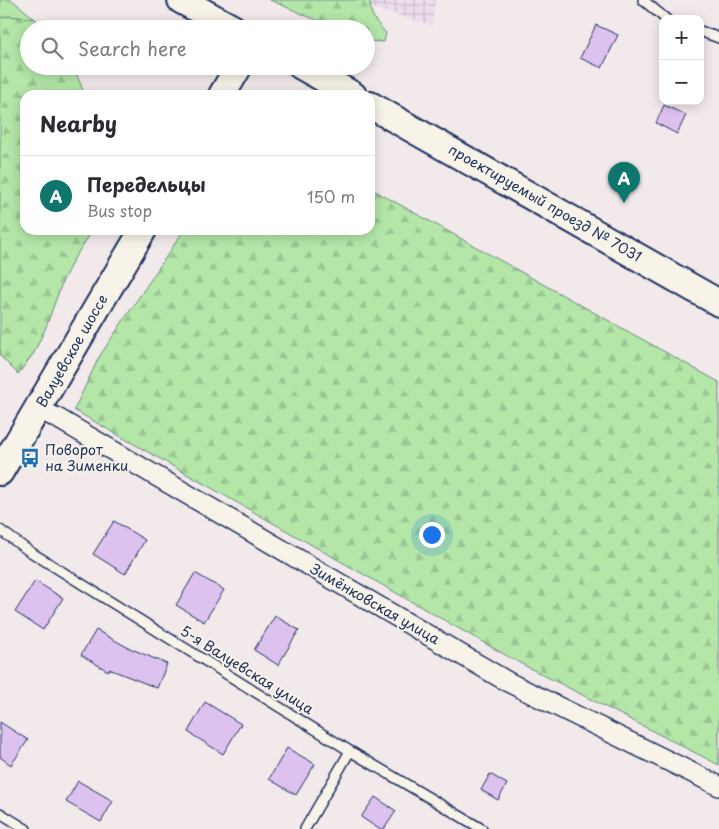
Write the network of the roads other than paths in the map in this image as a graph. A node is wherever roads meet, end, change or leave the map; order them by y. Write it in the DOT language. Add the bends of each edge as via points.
graph roads {
  1 [pos="182,0"];
  2 [pos="643,0"];
  3 [pos="661,15"];
  4 [pos="218,20"];
  5 [pos="704,32"];
  6 [pos="719,38"];
  7 [pos="234,75"];
  8 [pos="317,75"];
  9 [pos="225,90"];
  10 [pos="344,90"];
  11 [pos="375,107"];
  12 [pos="140,235"];
  13 [pos="719,303"];
  14 [pos="38,409"];
  15 [pos="0,471"];
  16 [pos="0,530"];
  17 [pos="350,751"];
  18 [pos="719,786"];
  19 [pos="0,813"];
  20 [pos="26,829"];
  21 [pos="305,829"];
  22 [pos="482,829"];
  1 -- 4 [label="main road"];
  2 -- 3 [label="lane"];
  5 -- 6 [label="lane"];
  7 -- 9 [label="main road"];
  8 -- 10 [label="main road"];
  11 -- 13 [label="main road, проектируемый проезд № 7031"];
  12 -- 14 [label="main road, Валуевское шоссе"];
  14 -- 15 [label="main road, Валуевское шоссе"];
  14 -- 18 [label="street, Зимёнковская улица" via="508,682"];
  16 -- 17 [label="lane, 5-я Валуевская улица" via="29,552"];
  17 -- 21 [label="lane"];
  17 -- 22 [label="lane, 5-я Валуевская улица"];
  19 -- 20 [label="lane"];
}
